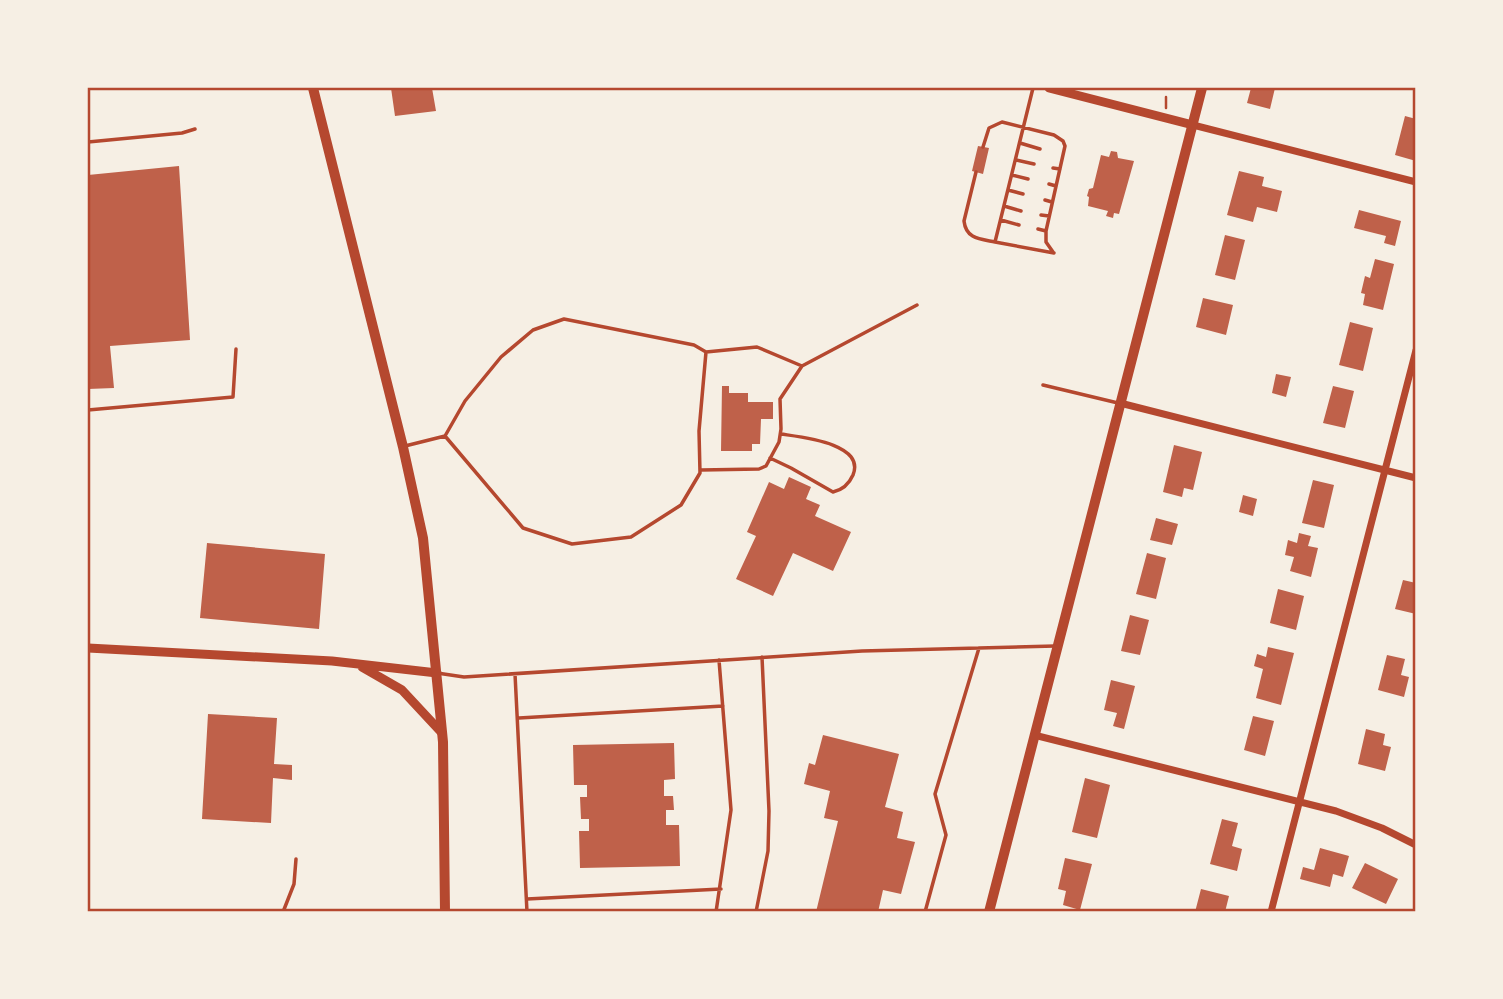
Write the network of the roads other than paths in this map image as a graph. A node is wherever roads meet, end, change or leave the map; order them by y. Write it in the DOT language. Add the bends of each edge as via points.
graph roads {
  1 [pos="313,88"];
  2 [pos="1033,88"];
  3 [pos="1049,88"];
  4 [pos="1202,88"];
  5 [pos="1193,125"];
  6 [pos="1023,127"];
  7 [pos="195,129"];
  8 [pos="88,142"];
  9 [pos="1020,142"];
  10 [pos="983,147"];
  11 [pos="1040,149"];
  12 [pos="1056,153"];
  13 [pos="1063,155"];
  14 [pos="1016,160"];
  15 [pos="1034,164"];
  16 [pos="1053,168"];
  17 [pos="1060,169"];
  18 [pos="976,172"];
  19 [pos="1012,175"];
  20 [pos="1028,179"];
  21 [pos="1416,182"];
  22 [pos="1049,184"];
  23 [pos="1056,186"];
  24 [pos="1008,190"];
  25 [pos="1023,194"];
  26 [pos="1045,200"];
  27 [pos="1052,202"];
  28 [pos="1004,206"];
  29 [pos="1021,211"];
  30 [pos="1041,215"];
  31 [pos="1049,216"];
  32 [pos="1001,220"];
  33 [pos="1019,225"];
  34 [pos="1038,229"];
  35 [pos="1046,231"];
  36 [pos="995,242"];
  37 [pos="917,305"];
  38 [pos="236,349"];
  39 [pos="1416,350"];
  40 [pos="706,352"];
  41 [pos="802,366"];
  42 [pos="1043,385"];
  43 [pos="1120,403"];
  44 [pos="88,410"];
  45 [pos="781,433"];
  46 [pos="445,436"];
  47 [pos="403,446"];
  48 [pos="769,458"];
  49 [pos="700,470"];
  50 [pos="1384,470"];
  51 [pos="1416,478"];
  52 [pos="1057,646"];
  53 [pos="88,648"];
  54 [pos="979,648"];
  55 [pos="762,657"];
  56 [pos="719,660"];
  57 [pos="354,663"];
  58 [pos="437,673"];
  59 [pos="515,674"];
  60 [pos="723,706"];
  61 [pos="518,718"];
  62 [pos="442,733"];
  63 [pos="1034,735"];
  64 [pos="1299,802"];
  65 [pos="1416,845"];
  66 [pos="296,859"];
  67 [pos="721,889"];
  68 [pos="527,899"];
  69 [pos="283,912"];
  70 [pos="445,912"];
  71 [pos="527,912"];
  72 [pos="716,912"];
  73 [pos="756,912"];
  74 [pos="925,912"];
  75 [pos="989,912"];
  76 [pos="1271,912"];
  1 -- 47 [label="main road"];
  2 -- 6 [label="lane"];
  3 -- 5 [label="street"];
  4 -- 5 [label="main road"];
  5 -- 21 [label="street"];
  5 -- 43 [label="main road"];
  6 -- 9 [label="lane"];
  6 -- 10 [label="lane" via="996,123 989,128"];
  6 -- 13 [label="lane" via="1061,138"];
  7 -- 8 [label="lane"];
  9 -- 11 [label="lane"];
  9 -- 14 [label="lane"];
  12 -- 13 [label="lane"];
  13 -- 17 [label="lane"];
  14 -- 15 [label="lane"];
  14 -- 19 [label="lane"];
  16 -- 17 [label="lane"];
  17 -- 23 [label="lane"];
  18 -- 36 [label="lane" via="965,228 974,238"];
  19 -- 20 [label="lane"];
  19 -- 24 [label="lane"];
  22 -- 23 [label="lane"];
  23 -- 27 [label="lane"];
  24 -- 25 [label="lane"];
  24 -- 28 [label="lane"];
  26 -- 27 [label="lane"];
  27 -- 31 [label="lane"];
  28 -- 29 [label="lane"];
  28 -- 32 [label="lane"];
  30 -- 31 [label="lane"];
  31 -- 35 [label="lane"];
  32 -- 33 [label="lane"];
  32 -- 36 [label="lane"];
  34 -- 35 [label="lane"];
  35 -- 36 [label="lane" via="1046,242 1054,253"];
  37 -- 41 [label="lane"];
  38 -- 44 [label="lane" via="233,397"];
  39 -- 50 [label="street"];
  40 -- 41 [label="lane" via="757,347"];
  40 -- 46 [label="lane" via="694,345 564,319 533,330 501,357 465,401"];
  40 -- 49 [label="lane"];
  41 -- 45 [label="lane" via="780,399"];
  42 -- 43 [label="lane"];
  43 -- 50 [label="street"];
  43 -- 52 [label="main road"];
  45 -- 48 [label="lane"];
  45 -- 48 [label="lane" via="844,450 854,464 852,477 833,492"];
  46 -- 47 [label="lane"];
  46 -- 49 [label="lane" via="523,528 572,544 631,537 681,505"];
  47 -- 58 [label="main road" via="423,538"];
  48 -- 49 [label="lane" via="759,469"];
  50 -- 51 [label="street"];
  50 -- 64 [label="street"];
  52 -- 54 [label="lane"];
  52 -- 63 [label="main road"];
  53 -- 57 [label="street"];
  54 -- 55 [label="lane"];
  54 -- 74 [label="lane" via="935,794 946,835"];
  55 -- 56 [label="lane"];
  55 -- 73 [label="lane" via="769,811 768,851"];
  56 -- 59 [label="lane"];
  56 -- 60 [label="lane"];
  57 -- 58 [label="street"];
  57 -- 62 [label="street" via="402,690"];
  58 -- 59 [label="lane" via="464,677"];
  58 -- 62 [label="main road"];
  59 -- 61 [label="lane"];
  60 -- 61 [label="lane"];
  60 -- 67 [label="lane" via="731,810"];
  61 -- 68 [label="lane"];
  62 -- 70 [label="main road"];
  63 -- 64 [label="street"];
  63 -- 75 [label="main road"];
  64 -- 65 [label="street" via="1336,811"];
  64 -- 76 [label="street"];
  66 -- 69 [label="lane" via="294,884"];
  67 -- 68 [label="lane"];
  67 -- 72 [label="lane"];
  68 -- 71 [label="lane"];
}
